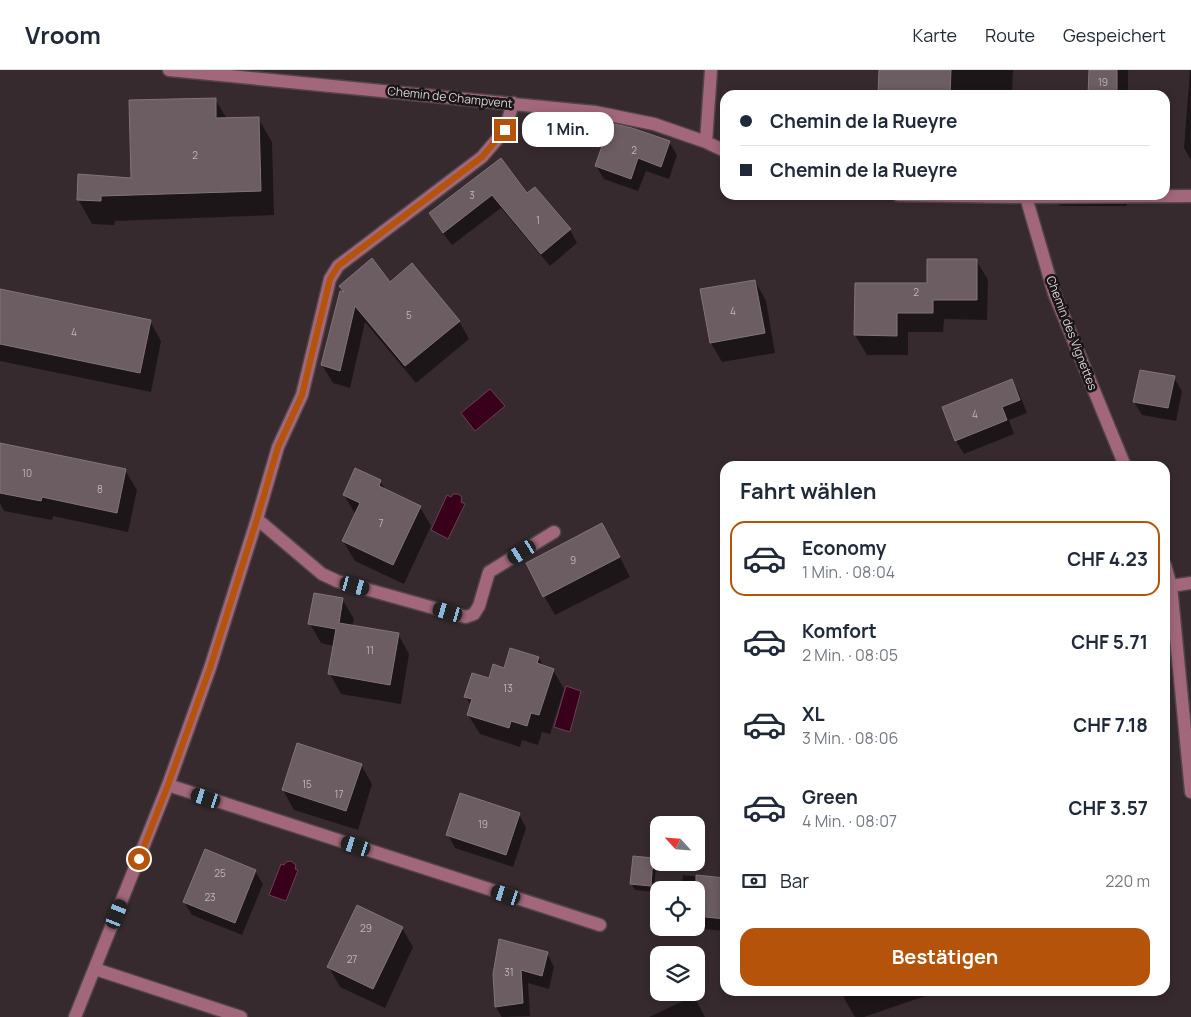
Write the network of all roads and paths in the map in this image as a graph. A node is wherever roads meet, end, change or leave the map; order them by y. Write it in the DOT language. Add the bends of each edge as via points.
graph roads {
  1 [pos="169,70"];
  2 [pos="711,70"];
  3 [pos="513,104"];
  4 [pos="706,142"];
  5 [pos="720,148"];
  6 [pos="1170,196"];
  7 [pos="1191,196"];
  8 [pos="1027,200"];
  9 [pos="1123,461"];
  10 [pos="257,519"];
  11 [pos="554,532"];
  12 [pos="1170,582"];
  13 [pos="1191,583"];
  14 [pos="1171,586"];
  15 [pos="168,785"];
  16 [pos="1191,792"];
  17 [pos="600,925"];
  18 [pos="95,969"];
  19 [pos="75,1017"];
  20 [pos="241,1017"];
  1 -- 3 [label="street, Chemin de Champvent"];
  2 -- 4 [label="street"];
  3 -- 4 [label="street, Chemin de Champvent" via="619,116"];
  3 -- 10 [label="street" via="505,130 482,157 338,266 330,279 302,395 278,447"];
  4 -- 5 [label="street, Chemin de Champvent"];
  6 -- 7 [label="street"];
  8 -- 9 [label="street, Chemin des Vignettes" via="1054,293"];
  10 -- 11 [label="street" via="322,574 466,617 474,614 479,606 489,572"];
  10 -- 15 [label="street" via="210,668"];
  12 -- 14 [label="street"];
  13 -- 14 [label="street"];
  14 -- 16 [label="street"];
  15 -- 17 [label="street"];
  15 -- 18 [label="street"];
  18 -- 19 [label="street"];
  18 -- 20 [label="street"];
}
